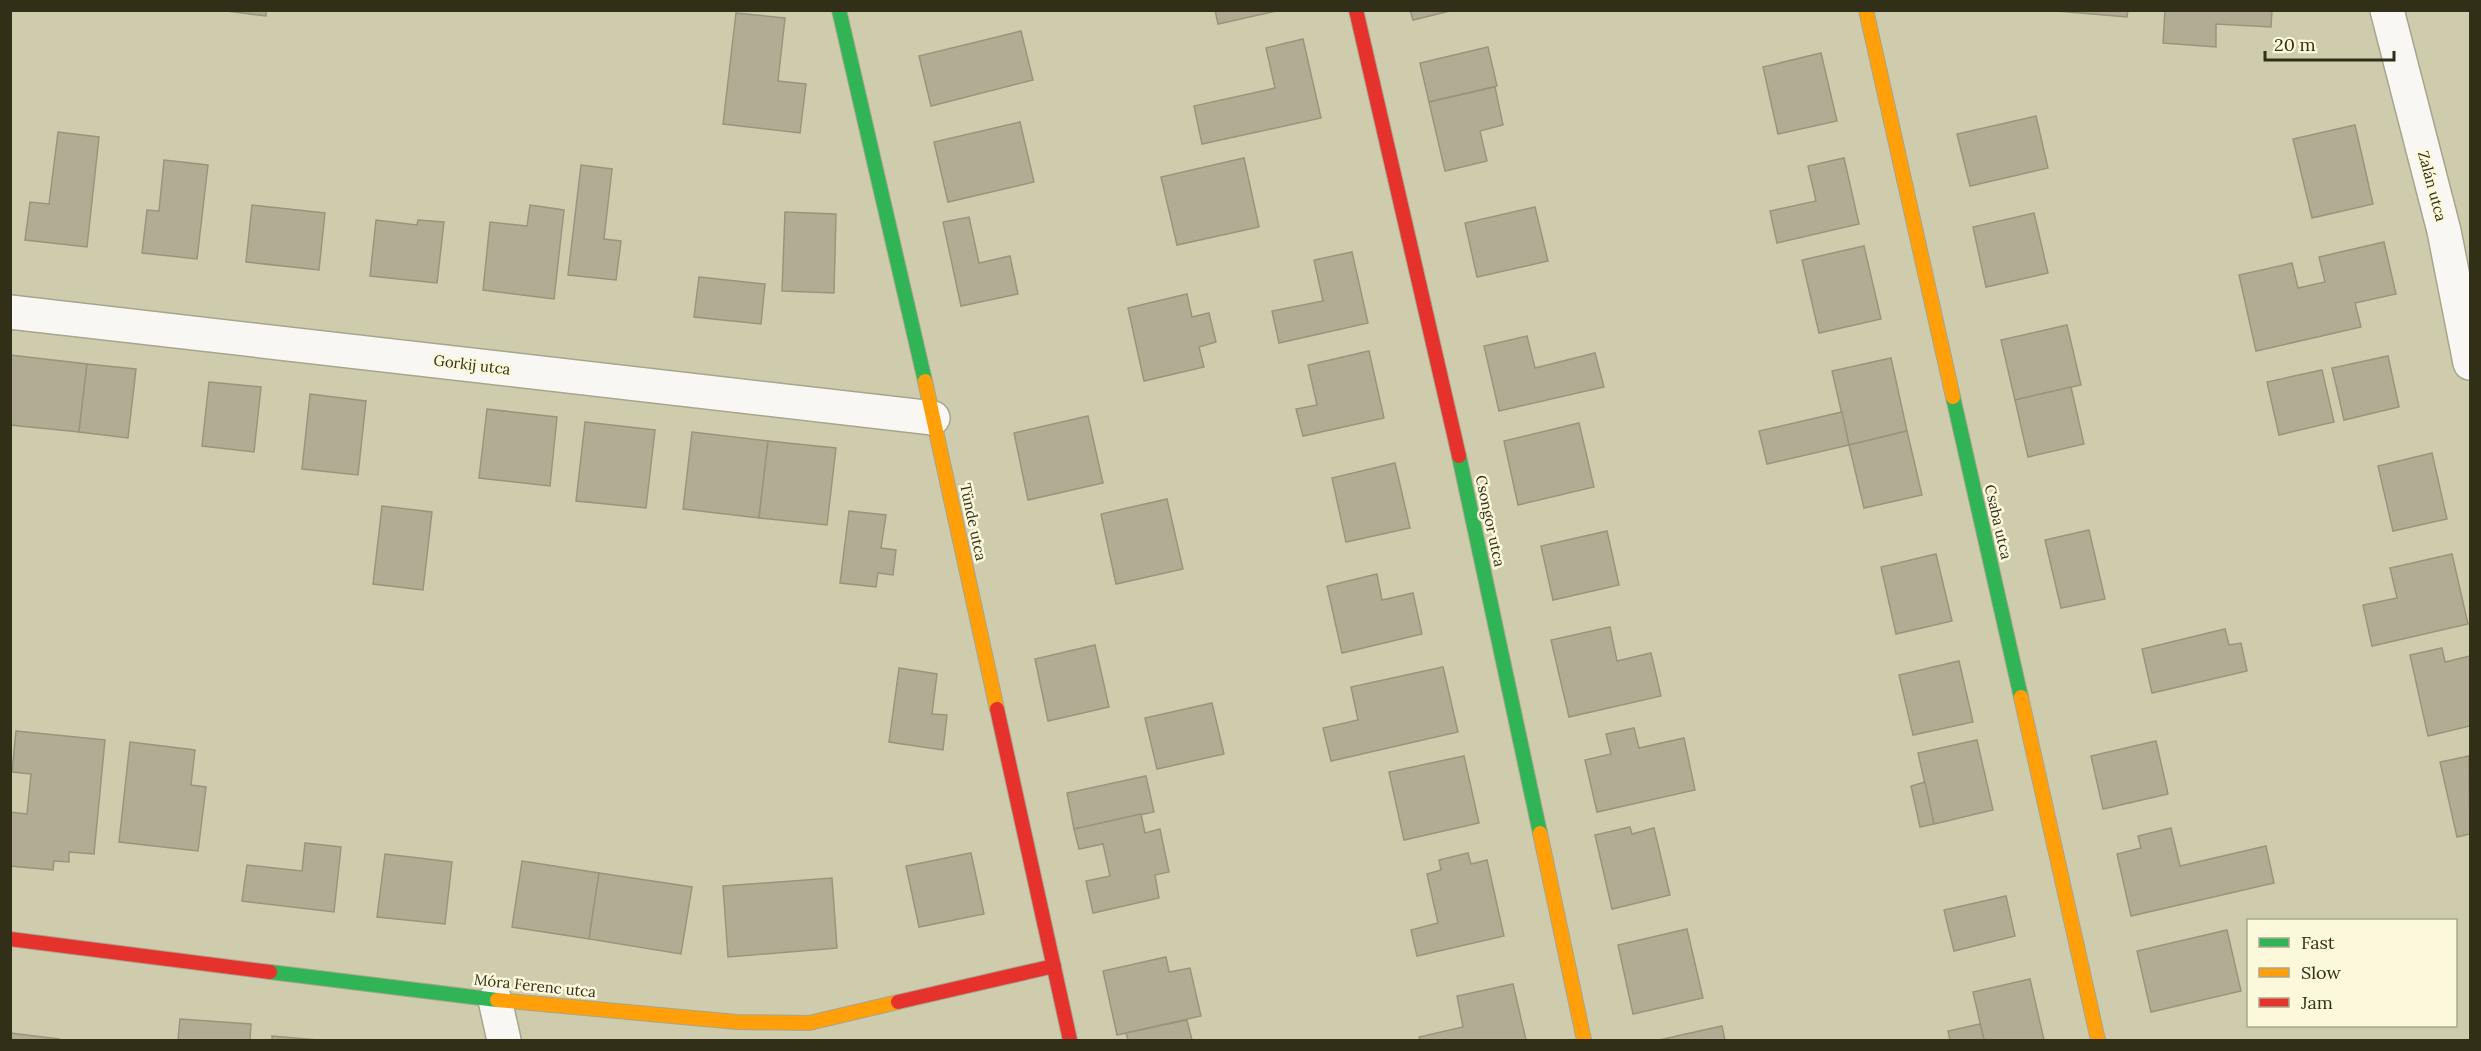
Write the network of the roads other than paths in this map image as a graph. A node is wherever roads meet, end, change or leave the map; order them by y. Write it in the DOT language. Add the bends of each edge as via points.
graph roads {
  1 [pos="839,10"];
  2 [pos="1356,10"];
  3 [pos="1866,10"];
  4 [pos="2387,10"];
  5 [pos="10,312"];
  6 [pos="2470,363"];
  7 [pos="933,418"];
  8 [pos="10,939"];
  9 [pos="1054,966"];
  10 [pos="495,1000"];
  11 [pos="504,1041"];
  12 [pos="1070,1041"];
  13 [pos="1584,1041"];
  14 [pos="2098,1041"];
  1 -- 7 [label="street, Tünde utca"];
  2 -- 13 [label="street, Csongor utca" via="1468,500"];
  3 -- 14 [label="street, Csaba utca"];
  4 -- 6 [label="street, Zalán utca" via="2444,231"];
  5 -- 7 [label="street, Gorkij utca"];
  7 -- 9 [label="street, Tünde utca"];
  8 -- 10 [label="street, Móra Ferenc utca"];
  9 -- 10 [label="street, Móra Ferenc utca" via="809,1023 737,1022"];
  9 -- 12 [label="street, Tünde utca"];
  10 -- 11 [label="street"];
}
